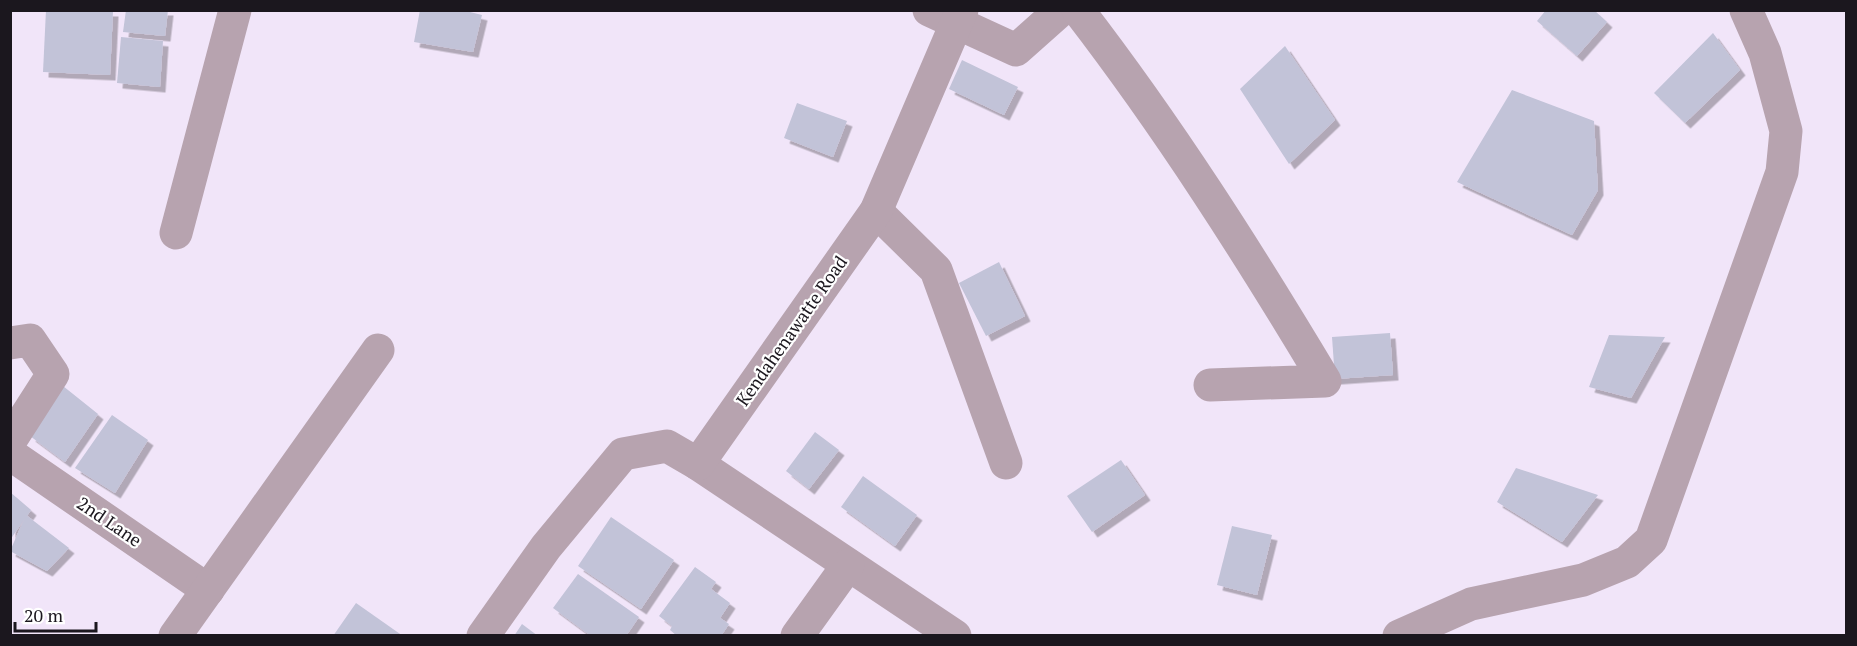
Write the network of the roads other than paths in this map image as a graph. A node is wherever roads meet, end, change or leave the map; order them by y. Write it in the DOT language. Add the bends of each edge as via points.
graph roads {
  1 [pos="235,10"];
  2 [pos="1061,10"];
  3 [pos="1078,10"];
  4 [pos="1746,10"];
  5 [pos="949,15"];
  6 [pos="876,211"];
  7 [pos="176,234"];
  8 [pos="10,343"];
  9 [pos="378,350"];
  10 [pos="1210,385"];
  11 [pos="10,441"];
  12 [pos="10,454"];
  13 [pos="1006,463"];
  14 [pos="698,464"];
  15 [pos="848,565"];
  16 [pos="208,590"];
  17 [pos="175,636"];
  18 [pos="483,636"];
  19 [pos="797,636"];
  20 [pos="955,636"];
  21 [pos="1399,636"];
  1 -- 7 [label="street"];
  2 -- 5 [label="street" via="1016,50"];
  3 -- 10 [label="street" via="1255,263 1325,381"];
  4 -- 21 [label="street" via="1765,53 1786,130 1782,172 1651,540 1627,562 1583,580 1471,604"];
  5 -- 6 [label="street, Kendahenawatte Road"];
  6 -- 13 [label="street" via="936,270"];
  6 -- 14 [label="street, Kendahenawatte Road"];
  8 -- 11 [label="street" via="30,340 53,374"];
  9 -- 16 [label="street"];
  12 -- 16 [label="street, 2nd Lane"];
  14 -- 15 [label="street"];
  14 -- 18 [label="street" via="668,446 623,454 546,547"];
  15 -- 19 [label="street"];
  15 -- 20 [label="street"];
  16 -- 17 [label="street"];
}
